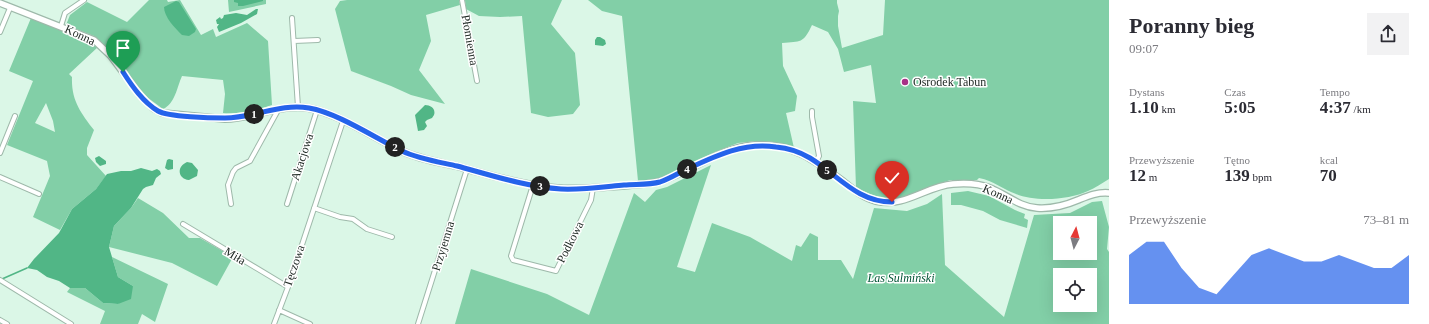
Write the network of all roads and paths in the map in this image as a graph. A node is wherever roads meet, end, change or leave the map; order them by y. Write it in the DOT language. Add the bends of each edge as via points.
graph roads {
  1 [pos="84,0"];
  2 [pos="462,0"];
  3 [pos="0,4"];
  4 [pos="10,8"];
  5 [pos="292,18"];
  6 [pos="61,26"];
  7 [pos="0,32"];
  8 [pos="318,40"];
  9 [pos="294,41"];
  10 [pos="477,81"];
  11 [pos="298,107"];
  12 [pos="276,109"];
  13 [pos="317,110"];
  14 [pos="812,111"];
  15 [pos="15,116"];
  16 [pos="343,121"];
  17 [pos="0,153"];
  18 [pos="816,162"];
  19 [pos="467,169"];
  20 [pos="0,178"];
  21 [pos="533,185"];
  22 [pos="593,188"];
  23 [pos="39,194"];
  24 [pos="1109,194"];
  25 [pos="231,204"];
  26 [pos="287,204"];
  27 [pos="314,208"];
  28 [pos="183,224"];
  29 [pos="392,237"];
  30 [pos="0,280"];
  31 [pos="288,287"];
  32 [pos="279,310"];
  33 [pos="0,320"];
  34 [pos="7,324"];
  35 [pos="71,324"];
  36 [pos="274,324"];
  37 [pos="310,324"];
  38 [pos="418,324"];
  1 -- 6 [label="street" via="65,14"];
  2 -- 10 [label="street, Płomienna"];
  3 -- 4 [label="street, Konna"];
  4 -- 6 [label="street, Konna"];
  4 -- 7 [label="street"];
  5 -- 9 [label="street"];
  6 -- 12 [label="street, Konna" via="100,44 140,95 162,113 236,118"];
  8 -- 9 [label="street"];
  9 -- 11 [label="street"];
  11 -- 12 [label="street, Konna"];
  11 -- 13 [label="street, Konna"];
  12 -- 25 [label="street" via="277,112 250,161 232,172 228,185"];
  13 -- 16 [label="street, Konna"];
  13 -- 26 [label="street, Akacjowa"];
  14 -- 18 [label="street" via="819,156"];
  15 -- 17 [label="street"];
  16 -- 19 [label="street, Konna" via="408,153"];
  16 -- 27 [label="street, Tęczowa"];
  18 -- 22 [label="street, Konna" via="792,150 755,145 718,155 657,182"];
  18 -- 24 [label="street, Konna" via="859,193 883,202 905,200 954,184 988,187 1023,205 1038,208 1057,207 1094,194"];
  19 -- 21 [label="street, Konna"];
  19 -- 38 [label="street, Przyjemna"];
  20 -- 23 [label="street"];
  21 -- 22 [label="street, Konna" via="560,189"];
  21 -- 22 [label="street, Podkowa" via="510,256 513,260 556,270 591,200"];
  27 -- 29 [label="street" via="353,219 367,229"];
  27 -- 31 [label="street, Tęczowa"];
  28 -- 31 [label="street, Miła"];
  30 -- 35 [label="street"];
  31 -- 32 [label="street, Tęczowa"];
  32 -- 36 [label="street, Tęczowa"];
  32 -- 37 [label="street"];
  33 -- 34 [label="street"];
}
